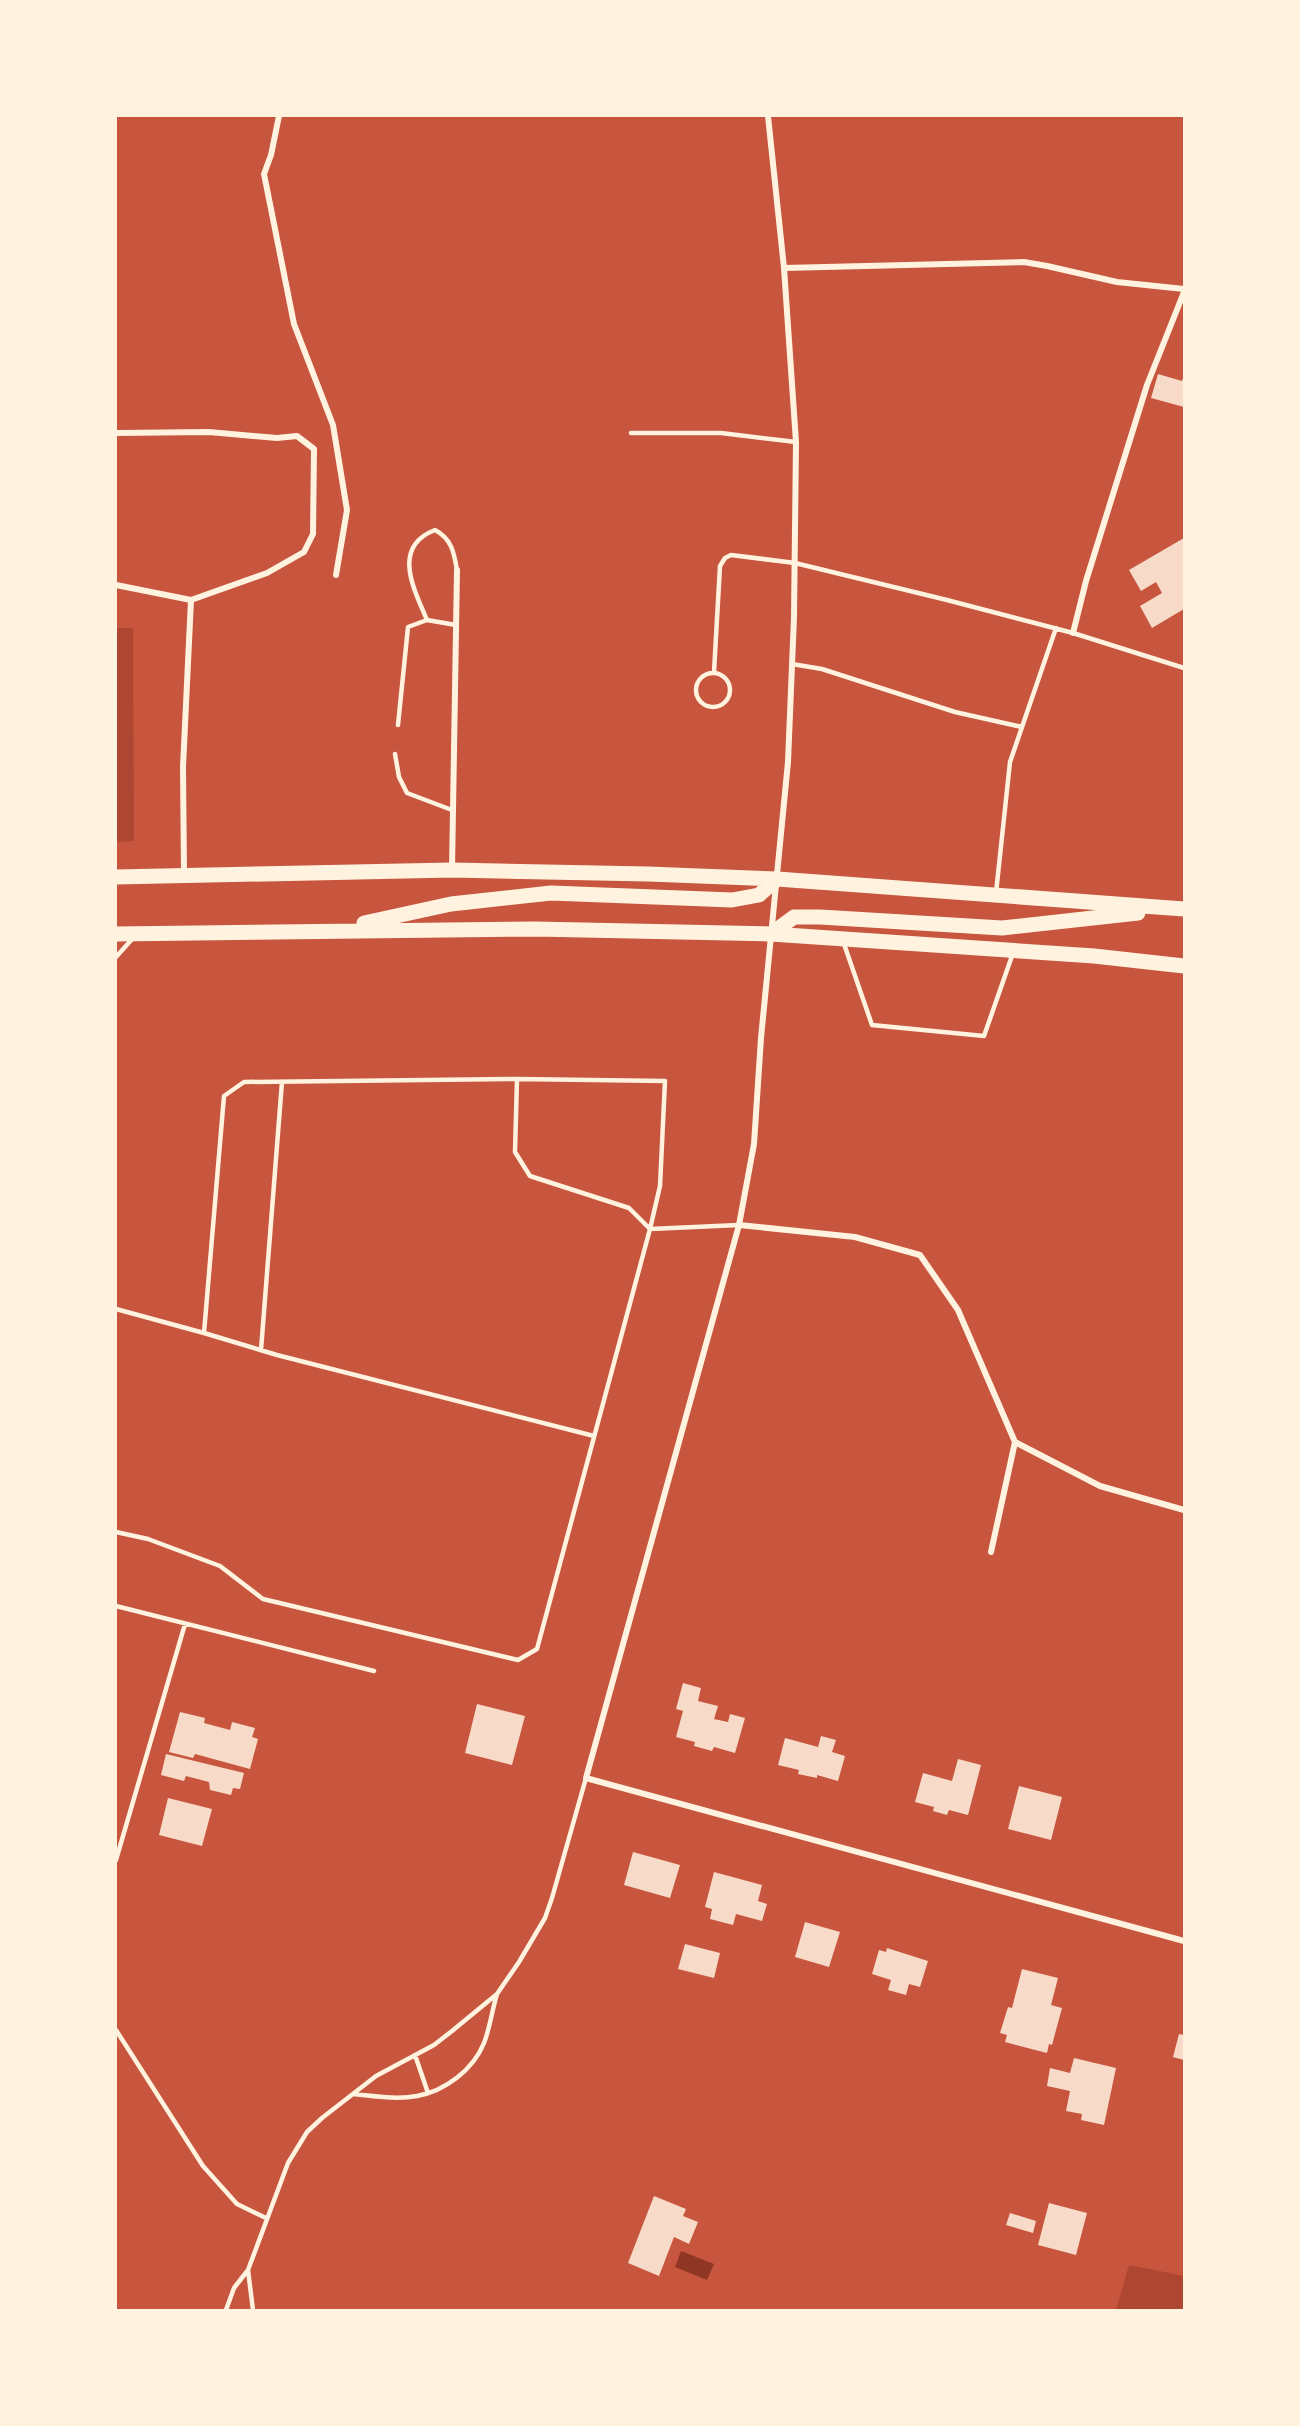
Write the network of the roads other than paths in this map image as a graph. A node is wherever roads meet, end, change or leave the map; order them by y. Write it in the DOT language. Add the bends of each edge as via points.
graph roads {
  1 [pos="279,116"];
  2 [pos="768,116"];
  3 [pos="784,268"];
  4 [pos="1185,290"];
  5 [pos="116,433"];
  6 [pos="631,434"];
  7 [pos="796,442"];
  8 [pos="795,563"];
  9 [pos="456,570"];
  10 [pos="336,575"];
  11 [pos="116,585"];
  12 [pos="191,600"];
  13 [pos="427,620"];
  14 [pos="456,625"];
  15 [pos="1056,628"];
  16 [pos="1073,633"];
  17 [pos="792,664"];
  18 [pos="1185,668"];
  19 [pos="714,672"];
  20 [pos="398,725"];
  21 [pos="1022,727"];
  22 [pos="395,754"];
  23 [pos="452,810"];
  24 [pos="452,870"];
  25 [pos="184,875"];
  26 [pos="116,877"];
  27 [pos="777,879"];
  28 [pos="996,897"];
  29 [pos="1182,909"];
  30 [pos="332,930"];
  31 [pos="138,933"];
  32 [pos="116,934"];
  33 [pos="771,934"];
  34 [pos="842,939"];
  35 [pos="1014,951"];
  36 [pos="116,957"];
  37 [pos="1185,966"];
  38 [pos="517,1078"];
  39 [pos="282,1082"];
  40 [pos="739,1225"];
  41 [pos="650,1229"];
  42 [pos="116,1310"];
  43 [pos="204,1333"];
  44 [pos="261,1350"];
  45 [pos="594,1436"];
  46 [pos="1015,1442"];
  47 [pos="1185,1510"];
  48 [pos="116,1532"];
  49 [pos="991,1552"];
  50 [pos="116,1606"];
  51 [pos="185,1624"];
  52 [pos="374,1671"];
  53 [pos="586,1778"];
  54 [pos="116,1860"];
  55 [pos="1185,1941"];
  56 [pos="496,1994"];
  57 [pos="116,2030"];
  58 [pos="415,2055"];
  59 [pos="428,2093"];
  60 [pos="351,2094"];
  61 [pos="266,2218"];
  62 [pos="248,2270"];
  63 [pos="226,2310"];
  64 [pos="253,2310"];
  1 -- 10 [label="street" via="264,174 294,324 333,425 346,510"];
  2 -- 3 [label="street"];
  3 -- 4 [label="street" via="1024,262 1117,282"];
  3 -- 7 [label="street"];
  4 -- 16 [label="street" via="1147,385"];
  5 -- 12 [label="street" via="297,436 314,449 313,534 304,552 267,573"];
  6 -- 7 [label="lane" via="721,433"];
  7 -- 8 [label="street"];
  8 -- 15 [label="lane"];
  8 -- 17 [label="street"];
  8 -- 19 [label="lane" via="731,555 725,558 720,566"];
  9 -- 13 [label="lane" via="453,548 445,535 435,530 413,544 410,579"];
  9 -- 14 [label="street"];
  11 -- 12 [label="street"];
  12 -- 25 [label="street" via="183,767"];
  13 -- 14 [label="lane"];
  13 -- 20 [label="lane" via="408,627"];
  14 -- 23 [label="street"];
  15 -- 16 [label="lane"];
  15 -- 21 [label="lane"];
  16 -- 18 [label="lane"];
  17 -- 21 [label="lane" via="822,669 955,712"];
  17 -- 27 [label="street"];
  19 -- 19 [label="lane" via="728,682 730,694 723,704 712,707 698,700 696,689 699,679"];
  21 -- 28 [label="lane" via="1010,762"];
  22 -- 23 [label="lane" via="407,793"];
  23 -- 24 [label="street"];
  24 -- 25 [label="main road"];
  24 -- 27 [label="main road"];
  25 -- 26 [label="main road"];
  27 -- 28 [label="main road"];
  27 -- 30 [label="main road" via="759,895 732,900 551,893 451,904"];
  27 -- 33 [label="street"];
  28 -- 29 [label="main road"];
  29 -- 33 [label="main road" via="1002,928 794,917"];
  30 -- 31 [label="main road"];
  30 -- 33 [label="main road"];
  31 -- 32 [label="main road"];
  31 -- 36 [label="lane"];
  33 -- 34 [label="main road"];
  33 -- 40 [label="street" via="754,1144"];
  34 -- 35 [label="main road"];
  34 -- 35 [label="lane" via="872,1025 984,1036"];
  35 -- 37 [label="main road"];
  38 -- 39 [label="lane"];
  38 -- 41 [label="lane" via="515,1152 530,1176 628,1208"];
  38 -- 41 [label="lane" via="664,1081 660,1186"];
  39 -- 43 [label="lane" via="244,1082 224,1096"];
  39 -- 44 [label="lane"];
  40 -- 41 [label="lane"];
  40 -- 46 [label="street" via="855,1237 920,1255 958,1310"];
  40 -- 53 [label="street"];
  41 -- 45 [label="lane"];
  42 -- 43 [label="lane"];
  43 -- 44 [label="lane"];
  44 -- 45 [label="lane"];
  45 -- 48 [label="lane" via="537,1649 518,1660 263,1599 220,1566 148,1539"];
  46 -- 47 [label="street" via="1100,1486"];
  46 -- 49 [label="street"];
  50 -- 51 [label="lane"];
  51 -- 52 [label="lane"];
  51 -- 54 [label="lane"];
  53 -- 55 [label="street"];
  53 -- 56 [label="lane" via="544,1918"];
  56 -- 58 [label="lane" via="452,2031"];
  56 -- 59 [label="lane" via="477,2057 456,2079"];
  57 -- 61 [label="lane" via="203,2166 237,2204"];
  58 -- 59 [label="lane"];
  58 -- 60 [label="lane"];
  59 -- 60 [label="lane" via="394,2097"];
  60 -- 61 [label="lane" via="297,2145"];
  61 -- 62 [label="lane"];
  62 -- 63 [label="lane" via="234,2288"];
  62 -- 64 [label="lane"];
}
